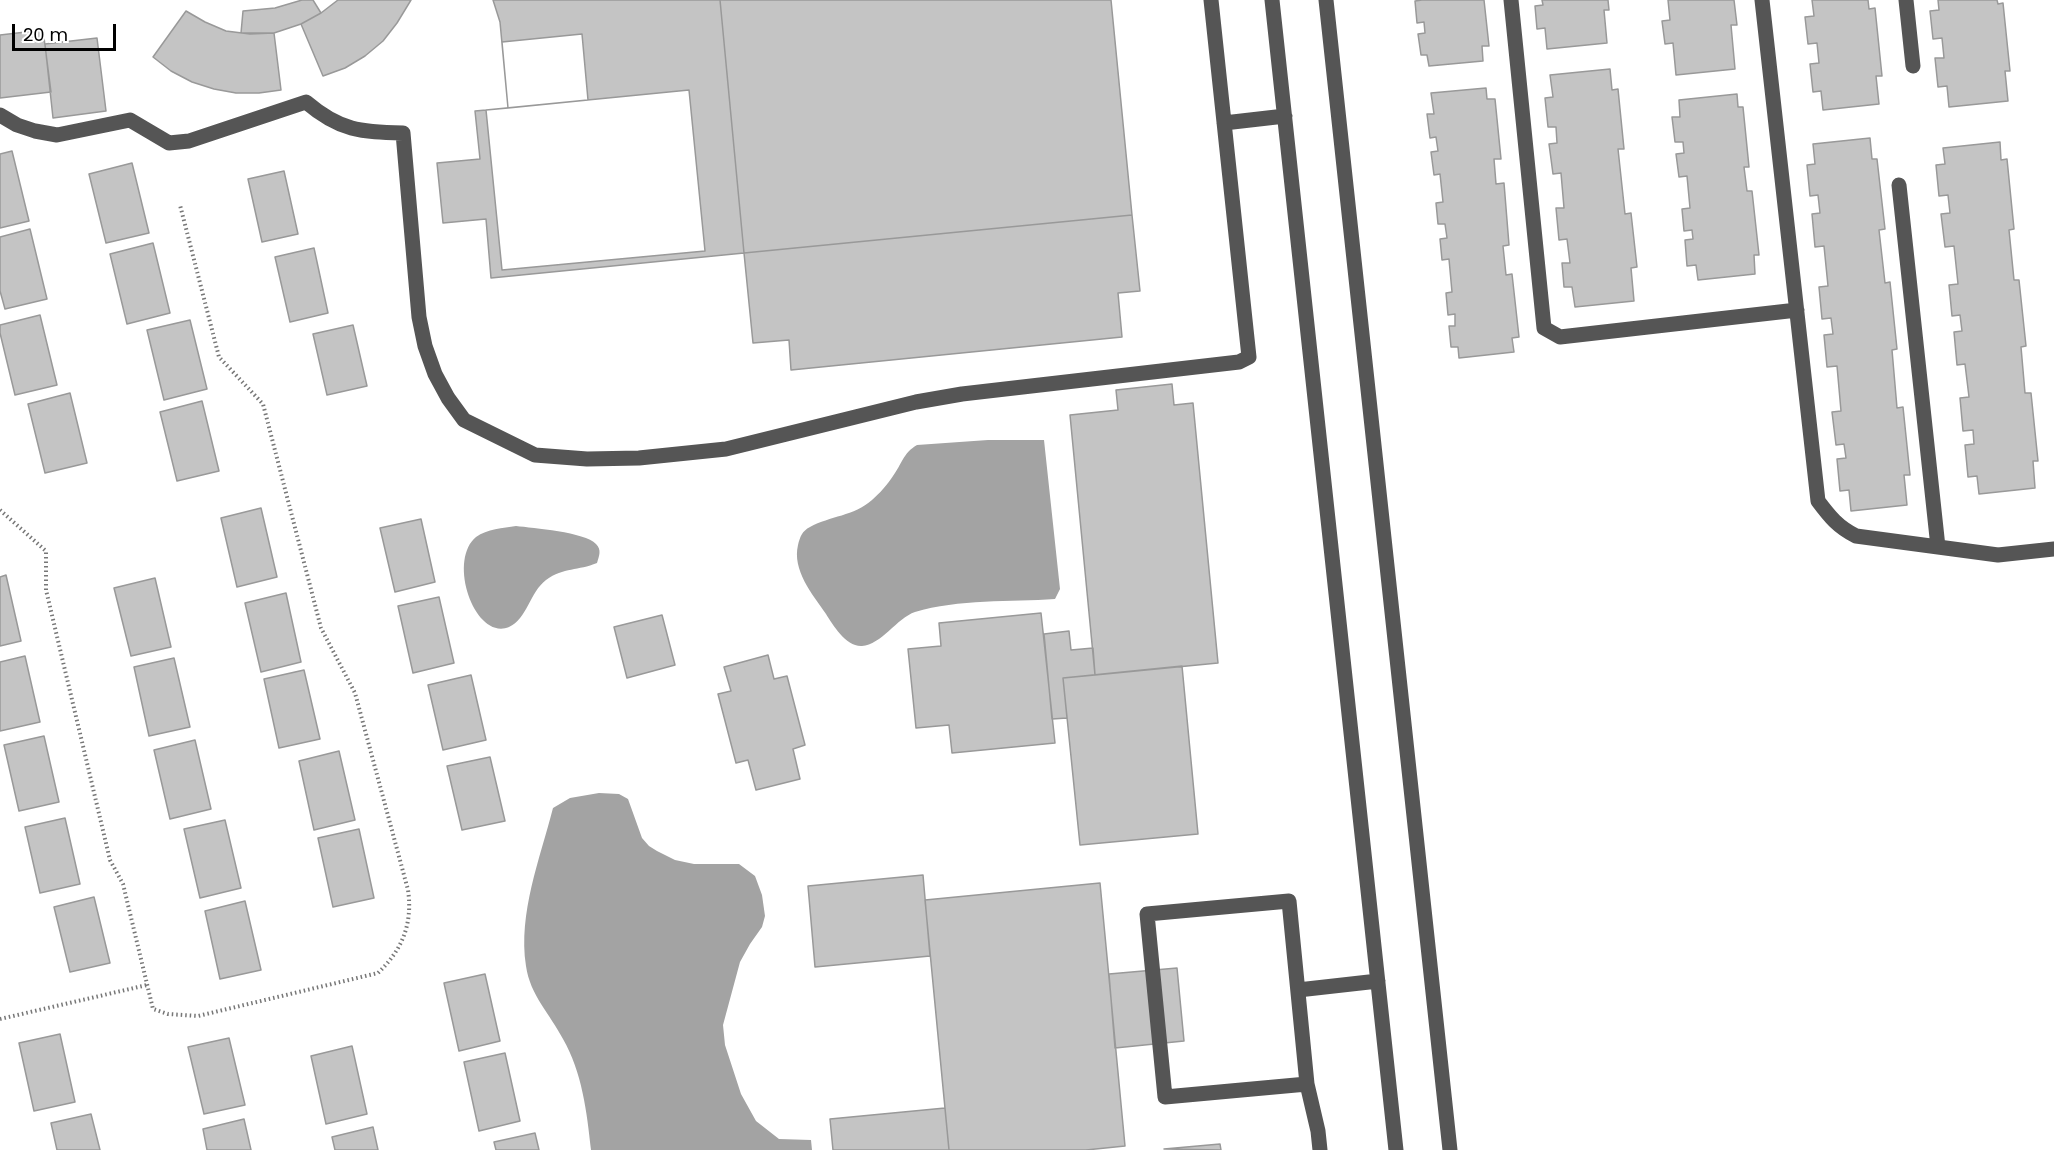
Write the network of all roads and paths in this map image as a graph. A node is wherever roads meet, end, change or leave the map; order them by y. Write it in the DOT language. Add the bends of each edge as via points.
graph roads {
  1 [pos="1210,0"];
  2 [pos="1272,0"];
  3 [pos="1326,0"];
  4 [pos="1511,0"];
  5 [pos="1762,0"];
  6 [pos="1906,0"];
  7 [pos="1913,66"];
  8 [pos="0,115"];
  9 [pos="1284,117"];
  10 [pos="1224,123"];
  11 [pos="1899,185"];
  12 [pos="180,205"];
  13 [pos="1797,310"];
  14 [pos="0,510"];
  15 [pos="1938,547"];
  16 [pos="2054,549"];
  17 [pos="1378,981"];
  18 [pos="147,985"];
  19 [pos="1298,990"];
  20 [pos="0,1019"];
  21 [pos="1307,1084"];
  22 [pos="1320,1150"];
  23 [pos="1396,1150"];
  24 [pos="1450,1150"];
  1 -- 10 [label="street"];
  2 -- 9 [label="street"];
  3 -- 24 [label="street"];
  4 -- 13 [label="street" via="1544,328 1560,337"];
  5 -- 13 [label="street"];
  6 -- 7 [label="street"];
  8 -- 10 [label="street" via="26,128 57,135 130,120 169,143 189,141 306,102 350,129 403,133 419,317 435,374 448,398 464,420 535,455 587,459 726,449 916,402 1239,362 1249,357"];
  9 -- 10 [label="street"];
  9 -- 17 [label="street"];
  11 -- 15 [label="street"];
  12 -- 18 [label="path" via="219,357 263,404 321,628 355,693 410,904 400,948 378,974 198,1016 153,1010"];
  13 -- 15 [label="street" via="1818,501 1832,521 1856,536"];
  14 -- 18 [label="path" via="45,551 46,590 110,860 123,884"];
  15 -- 16 [label="street" via="1998,555"];
  17 -- 19 [label="street"];
  17 -- 23 [label="street"];
  18 -- 20 [label="path"];
  19 -- 21 [label="street"];
  19 -- 21 [label="street" via="1289,901 1147,914 1165,1097"];
  21 -- 22 [label="street"];
}
